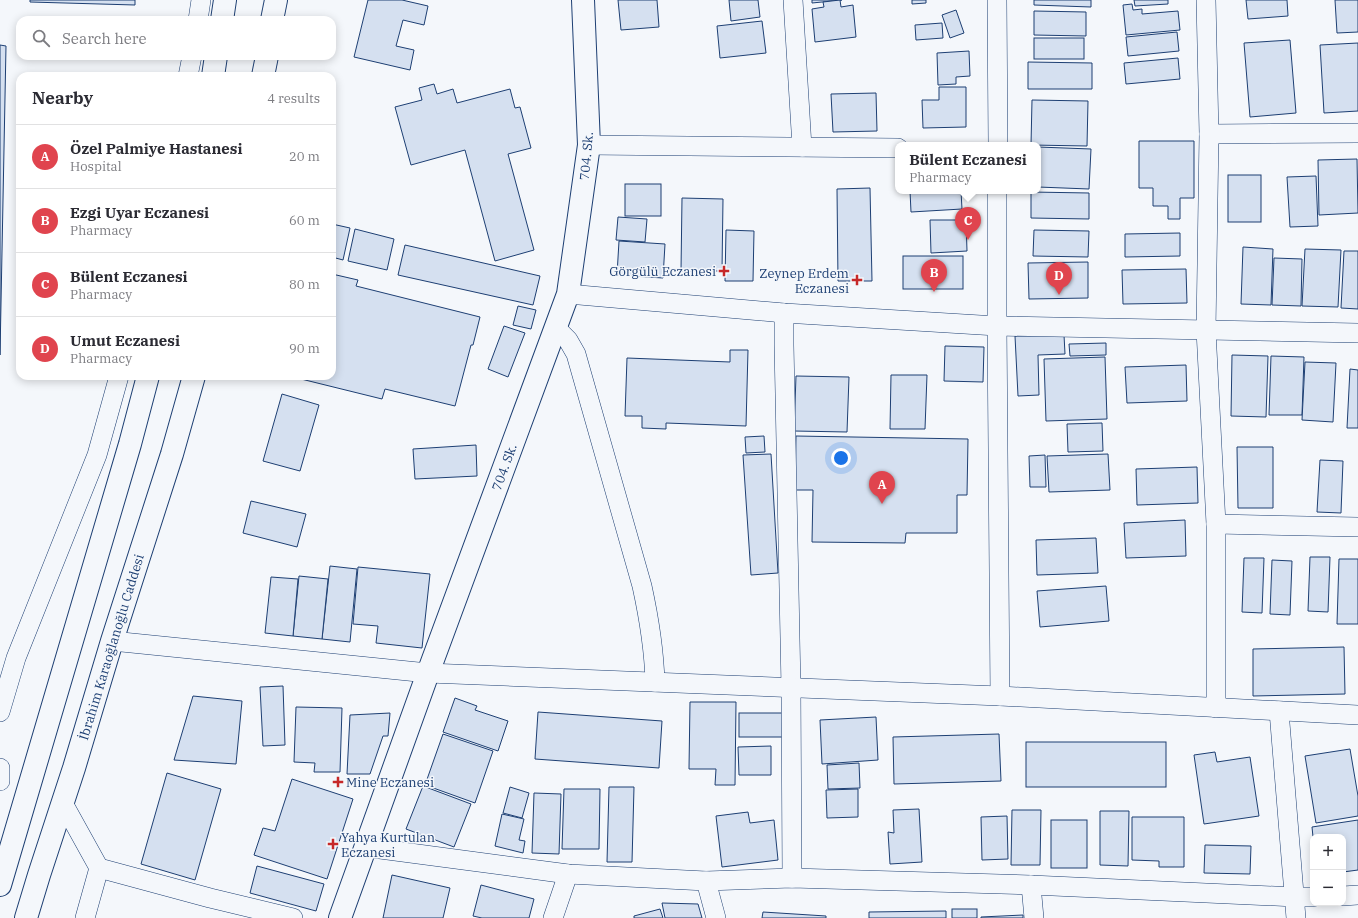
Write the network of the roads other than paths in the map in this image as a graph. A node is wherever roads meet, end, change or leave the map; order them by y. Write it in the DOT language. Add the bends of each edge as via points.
graph roads {
  1 [pos="201,0"];
  2 [pos="225,0"];
  3 [pos="276,0"];
  4 [pos="583,0"];
  5 [pos="793,0"];
  6 [pos="997,0"];
  7 [pos="1206,0"];
  8 [pos="199,16"];
  9 [pos="223,16"];
  10 [pos="273,16"];
  11 [pos="191,60"];
  12 [pos="215,60"];
  13 [pos="266,60"];
  14 [pos="189,72"];
  15 [pos="214,72"];
  16 [pos="264,72"];
  17 [pos="1358,133"];
  18 [pos="1209,134"];
  19 [pos="998,142"];
  20 [pos="589,145"];
  21 [pos="802,147"];
  22 [pos="895,148"];
  23 [pos="997,194"];
  24 [pos="568,294"];
  25 [pos="784,313"];
  26 [pos="996,326"];
  27 [pos="556,328"];
  28 [pos="1206,330"];
  29 [pos="1358,333"];
  30 [pos="118,380"];
  31 [pos="147,380"];
  32 [pos="193,380"];
  33 [pos="1216,524"];
  34 [pos="1358,527"];
  35 [pos="112,641"];
  36 [pos="428,673"];
  37 [pos="655,682"];
  38 [pos="791,687"];
  39 [pos="1000,696"];
  40 [pos="1216,708"];
  41 [pos="1279,711"];
  42 [pos="0,712"];
  43 [pos="1358,715"];
  44 [pos="0,768"];
  45 [pos="0,781"];
  46 [pos="63,803"];
  47 [pos="365,847"];
  48 [pos="99,868"];
  49 [pos="568,874"];
  50 [pos="792,878"];
  51 [pos="706,881"];
  52 [pos="0,885"];
  53 [pos="1031,885"];
  54 [pos="1358,895"];
  55 [pos="1346,896"];
  56 [pos="1304,897"];
  57 [pos="26,918"];
  58 [pos="85,918"];
  59 [pos="292,918"];
  60 [pos="340,918"];
  61 [pos="552,918"];
  62 [pos="716,918"];
  63 [pos="1034,918"];
  64 [pos="1296,918"];
  1 -- 8 [label="street"];
  2 -- 9 [label="main road"];
  3 -- 10 [label="main road"];
  4 -- 20 [label="main road, 704. Sk."];
  5 -- 21 [label="street"];
  6 -- 19 [label="street"];
  7 -- 18 [label="street"];
  11 -- 14 [label="street"];
  12 -- 15 [label="main road"];
  13 -- 16 [label="main road"];
  17 -- 18 [label="street"];
  18 -- 28 [label="street"];
  20 -- 21 [label="street"];
  20 -- 24 [label="main road, 704. Sk."];
  21 -- 22 [label="street"];
  23 -- 26 [label="street"];
  24 -- 25 [label="street"];
  24 -- 27 [label="main road, 704. Sk."];
  25 -- 26 [label="street"];
  25 -- 38 [label="street"];
  26 -- 28 [label="street"];
  26 -- 39 [label="street"];
  27 -- 36 [label="main road, 704. Sk."];
  27 -- 37 [label="street" via="573,347 583,377 648,612"];
  28 -- 29 [label="street"];
  28 -- 33 [label="street"];
  30 -- 42 [label="street" via="97,455 16,658"];
  31 -- 52 [label="main road"];
  32 -- 35 [label="main road, İbrahim Karaoğlanoğlu Caddesi"];
  33 -- 34 [label="street"];
  33 -- 40 [label="street"];
  35 -- 36 [label="street"];
  35 -- 46 [label="main road, İbrahim Karaoğlanoğlu Caddesi"];
  36 -- 37 [label="street"];
  36 -- 47 [label="main road, 704. Sk."];
  37 -- 38 [label="street"];
  38 -- 39 [label="street"];
  38 -- 50 [label="street"];
  39 -- 40 [label="street"];
  40 -- 41 [label="street"];
  41 -- 43 [label="street"];
  41 -- 56 [label="street"];
  44 -- 45 [label="street"];
  46 -- 48 [label="street"];
  46 -- 57 [label="main road, İbrahim Karaoğlanoğlu Caddesi"];
  47 -- 49 [label="street"];
  47 -- 60 [label="main road, 704. Sk."];
  48 -- 58 [label="street"];
  48 -- 59 [label="street"];
  49 -- 51 [label="street"];
  49 -- 61 [label="street"];
  50 -- 51 [label="street"];
  50 -- 53 [label="street"];
  51 -- 62 [label="street"];
  53 -- 56 [label="street"];
  53 -- 63 [label="street"];
  54 -- 55 [label="street"];
  56 -- 64 [label="street"];
}
